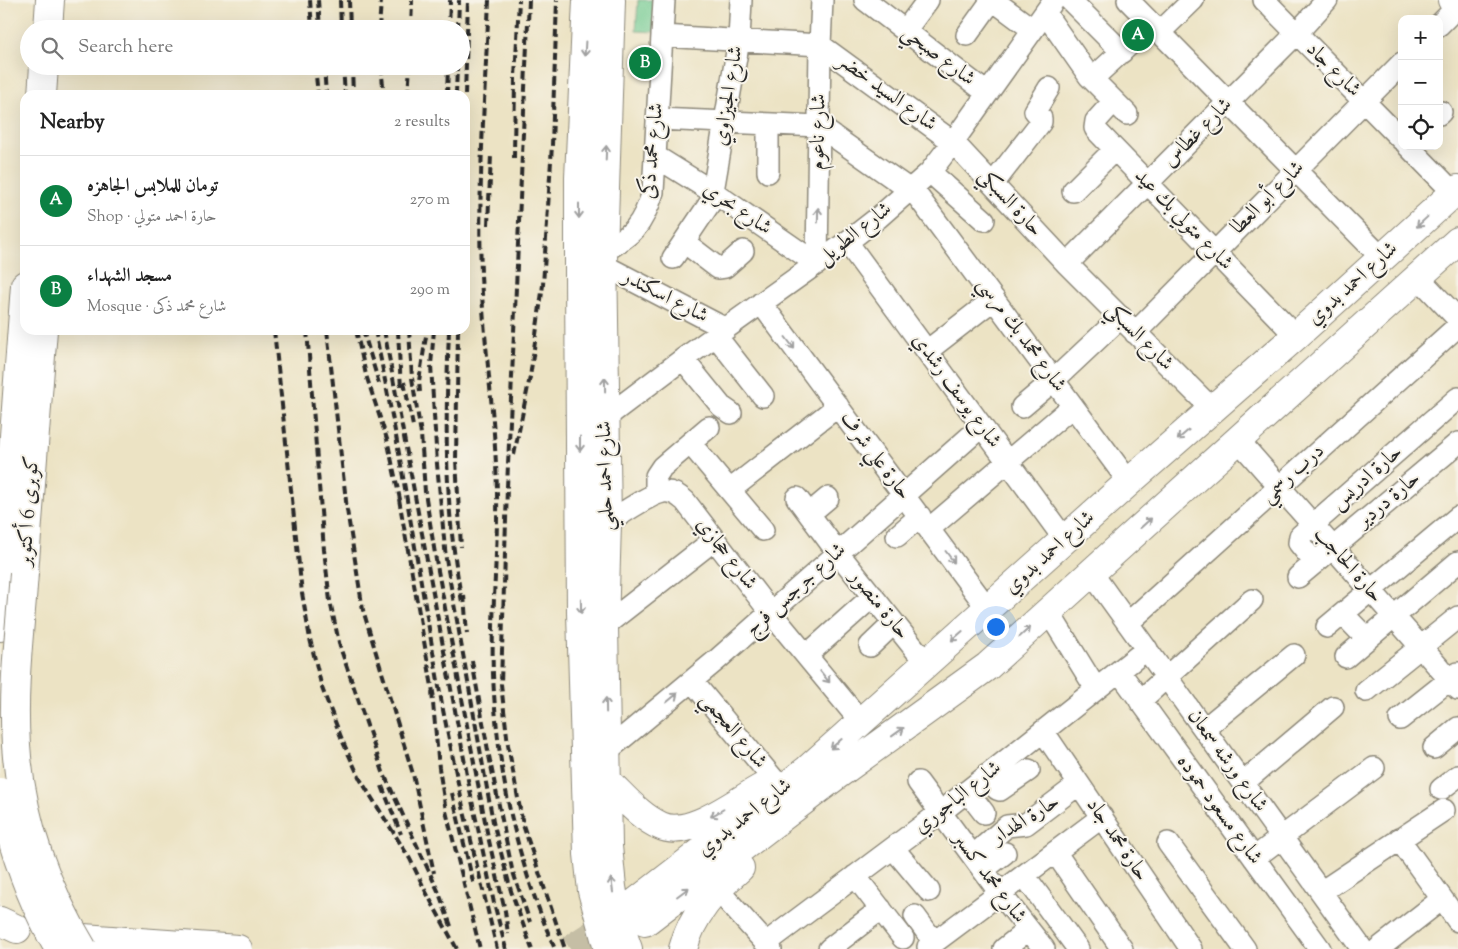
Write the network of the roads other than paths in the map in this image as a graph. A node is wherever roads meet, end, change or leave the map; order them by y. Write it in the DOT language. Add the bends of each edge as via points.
graph roads {
  1 [pos="50,0"];
  2 [pos="60,0"];
  3 [pos="68,0"];
  4 [pos="587,0"];
  5 [pos="612,0"];
  6 [pos="664,0"];
  7 [pos="741,0"];
  8 [pos="822,0"];
  9 [pos="865,0"];
  10 [pos="928,0"];
  11 [pos="993,0"];
  12 [pos="1070,0"];
  13 [pos="1128,0"];
  14 [pos="1193,0"];
  15 [pos="1264,0"];
  16 [pos="1327,0"];
  17 [pos="1452,0"];
  18 [pos="1458,5"];
  19 [pos="1044,14"];
  20 [pos="49,20"];
  21 [pos="58,20"];
  22 [pos="67,20"];
  23 [pos="1443,21"];
  24 [pos="1156,28"];
  25 [pos="905,31"];
  26 [pos="1297,33"];
  27 [pos="967,35"];
  28 [pos="662,36"];
  29 [pos="739,40"];
  30 [pos="820,45"];
  31 [pos="1122,52"];
  32 [pos="1398,67"];
  33 [pos="43,75"];
  34 [pos="53,75"];
  35 [pos="62,75"];
  36 [pos="1092,79"];
  37 [pos="1049,88"];
  38 [pos="42,90"];
  39 [pos="52,90"];
  40 [pos="61,90"];
  41 [pos="987,93"];
  42 [pos="1364,101"];
  43 [pos="1228,102"];
  44 [pos="657,119"];
  45 [pos="725,122"];
  46 [pos="768,124"];
  47 [pos="819,126"];
  48 [pos="1398,136"];
  49 [pos="953,142"];
  50 [pos="1114,150"];
  51 [pos="1412,150"];
  52 [pos="655,156"];
  53 [pos="1296,170"];
  54 [pos="768,172"];
  55 [pos="930,172"];
  56 [pos="592,179"];
  57 [pos="1147,183"];
  58 [pos="992,184"];
  59 [pos="910,190"];
  60 [pos="1073,191"];
  61 [pos="1456,191"];
  62 [pos="715,192"];
  63 [pos="984,220"];
  64 [pos="848,242"];
  65 [pos="743,250"];
  66 [pos="1455,251"];
  67 [pos="1215,252"];
  68 [pos="1382,258"];
  69 [pos="603,259"];
  70 [pos="817,264"];
  71 [pos="1067,264"];
  72 [pos="1418,277"];
  73 [pos="994,299"];
  74 [pos="761,304"];
  75 [pos="1458,320"];
  76 [pos="1128,325"];
  77 [pos="1458,326"];
  78 [pos="721,332"];
  79 [pos="22,335"];
  80 [pos="33,335"];
  81 [pos="43,335"];
  82 [pos="1290,341"];
  83 [pos="927,351"];
  84 [pos="683,359"];
  85 [pos="1316,369"];
  86 [pos="30,379"];
  87 [pos="1054,380"];
  88 [pos="1237,388"];
  89 [pos="763,396"];
  90 [pos="1458,398"];
  91 [pos="1276,405"];
  92 [pos="838,406"];
  93 [pos="1073,406"];
  94 [pos="1022,407"];
  95 [pos="1212,409"];
  96 [pos="731,413"];
  97 [pos="605,418"];
  98 [pos="982,426"];
  99 [pos="1426,426"];
  100 [pos="709,427"];
  101 [pos="1238,440"];
  102 [pos="690,443"];
  103 [pos="1456,449"];
  104 [pos="1008,462"];
  105 [pos="1129,482"];
  106 [pos="1279,487"];
  107 [pos="730,490"];
  108 [pos="656,494"];
  109 [pos="904,495"];
  110 [pos="828,498"];
  111 [pos="1458,517"];
  112 [pos="607,523"];
  113 [pos="924,523"];
  114 [pos="1313,525"];
  115 [pos="762,530"];
  116 [pos="897,536"];
  117 [pos="714,540"];
  118 [pos="1065,540"];
  119 [pos="1333,548"];
  120 [pos="838,552"];
  121 [pos="1458,562"];
  122 [pos="1315,563"];
  123 [pos="1091,572"];
  124 [pos="1298,577"];
  125 [pos="1371,590"];
  126 [pos="873,596"];
  127 [pos="1252,600"];
  128 [pos="988,609"];
  129 [pos="1048,611"];
  130 [pos="771,613"];
  131 [pos="1394,616"];
  132 [pos="1458,617"];
  133 [pos="894,623"];
  134 [pos="1128,623"];
  135 [pos="604,626"];
  136 [pos="2,636"];
  137 [pos="1366,640"];
  138 [pos="870,646"];
  139 [pos="1421,647"];
  140 [pos="1147,649"];
  141 [pos="806,655"];
  142 [pos="1294,655"];
  143 [pos="1346,657"];
  144 [pos="926,663"];
  145 [pos="1119,671"];
  146 [pos="1167,677"];
  147 [pos="692,681"];
  148 [pos="1455,681"];
  149 [pos="1096,689"];
  150 [pos="1366,691"];
  151 [pos="1140,701"];
  152 [pos="1334,707"];
  153 [pos="0,715"];
  154 [pos="1400,719"];
  155 [pos="861,722"];
  156 [pos="1458,728"];
  157 [pos="1204,729"];
  158 [pos="1043,731"];
  159 [pos="1434,748"];
  160 [pos="607,751"];
  161 [pos="1374,768"];
  162 [pos="808,769"];
  163 [pos="1029,770"];
  164 [pos="987,775"];
  165 [pos="836,776"];
  166 [pos="1458,776"];
  167 [pos="607,781"];
  168 [pos="775,781"];
  169 [pos="918,782"];
  170 [pos="1243,783"];
  171 [pos="1079,784"];
  172 [pos="1441,789"];
  173 [pos="968,791"];
  174 [pos="0,792"];
  175 [pos="1444,810"];
  176 [pos="941,812"];
  177 [pos="984,813"];
  178 [pos="1102,817"];
  179 [pos="1282,837"];
  180 [pos="1399,840"];
  181 [pos="1168,843"];
  182 [pos="893,848"];
  183 [pos="1055,852"];
  184 [pos="1005,853"];
  185 [pos="1254,858"];
  186 [pos="978,863"];
  187 [pos="1024,875"];
  188 [pos="855,876"];
  189 [pos="717,889"];
  190 [pos="929,891"];
  191 [pos="1321,892"];
  192 [pos="1000,893"];
  193 [pos="1442,899"];
  194 [pos="881,909"];
  195 [pos="915,916"];
  196 [pos="1458,921"];
  197 [pos="1028,930"];
  198 [pos="903,938"];
  199 [pos="77,945"];
  200 [pos="154,946"];
  201 [pos="769,946"];
  202 [pos="1237,946"];
  203 [pos="58,949"];
  204 [pos="237,949"];
  205 [pos="608,949"];
  206 [pos="628,949"];
  207 [pos="683,949"];
  208 [pos="829,949"];
  209 [pos="1004,949"];
  210 [pos="1044,949"];
  211 [pos="1078,949"];
  212 [pos="1122,949"];
  213 [pos="1190,949"];
  214 [pos="1320,949"];
  215 [pos="1362,949"];
  216 [pos="1378,949"];
  1 -- 20 [label="main road"];
  2 -- 21 [label="main road"];
  3 -- 22 [label="main road"];
  4 -- 56 [label="main road, شارع احمد حلمي, one-way"];
  56 -- 5 [label="main road, شارع احمد حلمي, one-way"];
  6 -- 28 [label="street, شارع محمد ذكى"];
  7 -- 29 [label="street, شارع الجيزاوي"];
  8 -- 30 [label="street, شارع ناعوم"];
  9 -- 25 [label="street, شارع صبحي"];
  10 -- 25 [label="street"];
  11 -- 19 [label="street"];
  11 -- 27 [label="street"];
  12 -- 31 [label="street"];
  13 -- 24 [label="street"];
  14 -- 24 [label="street"];
  15 -- 26 [label="street, شارع جاد"];
  16 -- 26 [label="street, شارع غطاس"];
  17 -- 18 [label="main road"];
  18 -- 23 [label="street"];
  19 -- 36 [label="street"];
  19 -- 41 [label="street, شارع الطويل"];
  24 -- 31 [label="street"];
  24 -- 43 [label="street"];
  25 -- 41 [label="street, شارع صبحي"];
  26 -- 42 [label="street, شارع جاد"];
  26 -- 43 [label="street, شارع غطاس"];
  28 -- 29 [label="street"];
  28 -- 44 [label="street, شارع محمد ذكى"];
  29 -- 30 [label="street"];
  29 -- 45 [label="street, شارع الجيزاوي"];
  30 -- 47 [label="street, شارع ناعوم"];
  30 -- 49 [label="street, شارع السيد خضر"];
  31 -- 36 [label="street"];
  32 -- 42 [label="street, شارع أبو العطا"];
  33 -- 38 [label="main road"];
  34 -- 39 [label="main road"];
  35 -- 40 [label="main road"];
  36 -- 50 [label="street, شارع متولي بك عيد" via="1121,108 1096,122 1095,128"];
  37 -- 58 [label="street" via="1035,111 1041,122"];
  41 -- 49 [label="street, شارع الطويل"];
  42 -- 48 [label="street, شارع جاد"];
  42 -- 53 [label="street, شارع أبو العطا"];
  43 -- 53 [label="street"];
  43 -- 57 [label="street, شارع غطاس"];
  44 -- 45 [label="street"];
  44 -- 52 [label="street, شارع محمد ذكى"];
  45 -- 46 [label="street"];
  45 -- 62 [label="street, شارع الجيزاوي"];
  46 -- 47 [label="street"];
  46 -- 54 [label="street"];
  47 -- 59 [label="street, شارع محمد بك مرسي"];
  70 -- 47 [label="street, شارع ناعوم, one-way"];
  49 -- 55 [label="street, شارع الطويل"];
  49 -- 58 [label="street, حارة السبكي"];
  50 -- 57 [label="street, شارع متولي بك عيد"];
  50 -- 60 [label="street"];
  51 -- 61 [label="street"];
  52 -- 62 [label="street, شارع بحري"];
  52 -- 69 [label="street, شارع محمد ذكى" via="653,192 647,212 629,236"];
  53 -- 67 [label="street, شارع أبو العطا"];
  53 -- 68 [label="street"];
  55 -- 59 [label="street, شارع الطويل"];
  55 -- 63 [label="street"];
  56 -- 69 [label="main road, شارع احمد حلمي"];
  56 -- 205 [label="main road, شارع احمد حلمي, one-way" via="580,612 588,844 592,892"];
  57 -- 67 [label="street, شارع متولي بك عيد"];
  57 -- 71 [label="street, شارع غطاس"];
  58 -- 71 [label="street, حارة السبكي"];
  59 -- 64 [label="street, شارع الطويل"];
  59 -- 73 [label="street, شارع محمد بك مرسي"];
  61 -- 68 [label="main road, شارع احمد بدوي, one-way"];
  62 -- 65 [label="street, شارع الجيزاوي" via="679,250 718,268 724,268"];
  62 -- 70 [label="street, شارع بحري"];
  64 -- 70 [label="street, شارع الطويل"];
  64 -- 83 [label="street, شارع يوسف رشدي"];
  66 -- 72 [label="main road, شارع احمد بدوي"];
  67 -- 76 [label="street, شارع أبو العطا"];
  67 -- 82 [label="street, شارع متولي بك عيد"];
  68 -- 82 [label="main road, شارع احمد بدوي"];
  69 -- 78 [label="street, شارع اسكندر"];
  97 -- 69 [label="main road, شارع احمد حلمي, one-way"];
  70 -- 74 [label="street, شارع الطويل"];
  71 -- 76 [label="street, شارع السبكي"];
  72 -- 75 [label="street"];
  72 -- 85 [label="main road, شارع احمد بدوي"];
  73 -- 83 [label="street"];
  73 -- 87 [label="street, شارع محمد بك مرسي"];
  74 -- 78 [label="street, شارع الطويل"];
  74 -- 92 [label="street, حارة علي شرف, one-way"];
  76 -- 87 [label="street, شارع أبو العطا"];
  76 -- 95 [label="street, شارع السبكي"];
  77 -- 106 [label="street, درب رسمي"];
  78 -- 84 [label="street, شارع الطويل"];
  78 -- 89 [label="street"];
  79 -- 136 [label="main road, كوبرى 6 أكتوبر"];
  80 -- 86 [label="main road"];
  81 -- 199 [label="main road, كوبرى 6 أكتوبر, bridge" via="18,651 16,744 20,783 39,858"];
  82 -- 85 [label="main road" via="1286,357 1294,365"];
  82 -- 88 [label="main road, شارع احمد بدوي"];
  83 -- 98 [label="street, شارع يوسف رشدي"];
  84 -- 96 [label="street" via="721,406"];
  84 -- 97 [label="street, شارع الطويل"];
  85 -- 91 [label="main road, شارع احمد بدوي"];
  86 -- 136 [label="main road" via="23,402"];
  86 -- 153 [label="main road" via="7,695"];
  87 -- 93 [label="street, شارع محمد بك مرسي"];
  87 -- 94 [label="street, شارع أبو العطا"];
  88 -- 91 [label="main road" via="1267,387 1274,395"];
  88 -- 95 [label="main road, شارع احمد بدوي"];
  90 -- 99 [label="street, حارة ادريس"];
  91 -- 101 [label="main road, شارع احمد بدوي"];
  92 -- 107 [label="street"];
  92 -- 109 [label="street, حارة علي شرف"];
  93 -- 104 [label="street"];
  93 -- 105 [label="street, شارع محمد بك مرسي"];
  95 -- 105 [label="main road, شارع احمد بدوي, one-way"];
  97 -- 112 [label="main road, شارع احمد حلمي"];
  98 -- 104 [label="street, شارع يوسف رشدي"];
  98 -- 109 [label="street, شارع جرجس فرج"];
  99 -- 103 [label="street"];
  99 -- 114 [label="street, حارة ادريس"];
  100 -- 102 [label="street"];
  101 -- 106 [label="street, حارة الحاجب"];
  123 -- 101 [label="main road, شارع احمد بدوي, one-way"];
  102 -- 107 [label="street"];
  102 -- 108 [label="street" via="662,467 656,476"];
  103 -- 119 [label="street, حارة دردير"];
  104 -- 113 [label="street"];
  104 -- 118 [label="street, شارع يوسف رشدي"];
  105 -- 118 [label="main road, شارع احمد بدوي"];
  106 -- 114 [label="street, حارة الحاجب"];
  106 -- 134 [label="street, درب رسمي"];
  107 -- 115 [label="street"];
  108 -- 112 [label="street"];
  108 -- 117 [label="street, شارع حجازي" via="678,495"];
  109 -- 113 [label="street, حارة علي شرف"];
  109 -- 120 [label="street, شارع جرجس فرج"];
  110 -- 120 [label="street, حارة منصور" via="803,506"];
  111 -- 125 [label="street"];
  112 -- 135 [label="main road, شارع احمد حلمي"];
  113 -- 116 [label="street"];
  113 -- 128 [label="street, حارة علي شرف, one-way"];
  114 -- 119 [label="street, حارة الحاجب"];
  114 -- 122 [label="street, حارة ادريس" via="1298,541"];
  117 -- 130 [label="street, شارع حجازي"];
  117 -- 135 [label="street"];
  118 -- 128 [label="main road, شارع احمد بدوي"];
  119 -- 122 [label="street, حارة دردير"];
  119 -- 125 [label="street, حارة الحاجب"];
  120 -- 126 [label="street, حارة منصور"];
  120 -- 130 [label="street, شارع جرجس فرج"];
  121 -- 131 [label="street"];
  122 -- 124 [label="street, حارة دردير"];
  123 -- 129 [label="main road, شارع احمد بدوي"];
  123 -- 134 [label="street, شارع ورشه سمعان"];
  125 -- 131 [label="street, حارة الحاجب"];
  125 -- 137 [label="street" via="1335,620"];
  126 -- 133 [label="street, حارة منصور"];
  126 -- 141 [label="street"];
  127 -- 146 [label="street"];
  128 -- 144 [label="main road, شارع احمد بدوي, one-way"];
  129 -- 149 [label="street"];
  165 -- 129 [label="main road, شارع احمد بدوي, one-way" via="988,666"];
  130 -- 141 [label="street, شارع حجازي"];
  130 -- 147 [label="street, شارع جرجس فرج"];
  131 -- 137 [label="street"];
  131 -- 139 [label="street, حارة الحاجب"];
  132 -- 139 [label="street"];
  133 -- 138 [label="street"];
  133 -- 144 [label="street, حارة منصور"];
  134 -- 140 [label="street, شارع ورشه سمعان"];
  160 -- 135 [label="main road, شارع احمد حلمي, one-way"];
  136 -- 199 [label="main road, bridge" via="1,731 12,817 37,899"];
  137 -- 143 [label="street"];
  139 -- 148 [label="street, حارة الحاجب"];
  139 -- 150 [label="street"];
  140 -- 145 [label="street, شارع الباجوري"];
  140 -- 146 [label="street, شارع ورشه سمعان"];
  141 -- 155 [label="street, شارع حجازي, one-way"];
  142 -- 157 [label="street"];
  144 -- 155 [label="main road, شارع احمد بدوي"];
  145 -- 149 [label="street, شارع الباجوري"];
  145 -- 151 [label="street, شارع مسعود حموده"];
  146 -- 151 [label="street"];
  146 -- 157 [label="street, شارع ورشه سمعان"];
  160 -- 147 [label="street, شارع جرجس فرج, one-way"];
  147 -- 168 [label="street, شارع العجمي"];
  148 -- 154 [label="street"];
  149 -- 158 [label="street, شارع الباجوري"];
  151 -- 185 [label="street, شارع مسعود حموده"];
  152 -- 170 [label="street"];
  155 -- 162 [label="main road, شارع احمد بدوي, one-way"];
  156 -- 159 [label="street"];
  157 -- 170 [label="street, شارع ورشه سمعان"];
  158 -- 164 [label="street, شارع الباجوري"];
  158 -- 171 [label="street, حارة محمد جاد"];
  160 -- 167 [label="main road, شارع احمد حلمي"];
  161 -- 179 [label="street"];
  162 -- 165 [label="main road, شارع احمد بدوي, one-way" via="638,913"];
  162 -- 168 [label="main road"];
  163 -- 164 [label="street" via="1000,790"];
  164 -- 173 [label="street, شارع الباجوري"];
  165 -- 189 [label="main road" via="825,796"];
  166 -- 172 [label="street"];
  168 -- 167 [label="main road, one-way" via="690,827 673,830 646,816"];
  206 -- 167 [label="main road, شارع احمد حلمي, one-way" via="617,918 612,887"];
  169 -- 176 [label="street, شارع محمد كسبر"];
  170 -- 179 [label="street, شارع ورشه سمعان"];
  171 -- 178 [label="street, حارة محمد جاد"];
  171 -- 186 [label="street, حارة الهدار" via="1026,824 1007,826"];
  173 -- 176 [label="street, شارع الباجوري"];
  173 -- 177 [label="street"];
  174 -- 203 [label="main road, bridge" via="12,842 30,892"];
  175 -- 180 [label="street"];
  176 -- 182 [label="street, شارع الباجوري"];
  176 -- 186 [label="street, شارع محمد كسبر"];
  178 -- 183 [label="street"];
  178 -- 213 [label="street, حارة محمد جاد"];
  179 -- 185 [label="street"];
  179 -- 191 [label="street, شارع ورشه سمعان"];
  180 -- 191 [label="street"];
  180 -- 193 [label="street"];
  181 -- 202 [label="street"];
  182 -- 188 [label="street, شارع الباجوري"];
  182 -- 190 [label="street"];
  183 -- 187 [label="street"];
  183 -- 212 [label="street"];
  184 -- 186 [label="street"];
  185 -- 214 [label="street, شارع مسعود حموده"];
  186 -- 192 [label="street, شارع محمد كسبر"];
  187 -- 192 [label="street"];
  187 -- 211 [label="street"];
  188 -- 194 [label="street"];
  188 -- 201 [label="street, شارع الباجوري"];
  189 -- 201 [label="street"];
  189 -- 207 [label="main road" via="694,921"];
  191 -- 215 [label="street, شارع ورشه سمعان"];
  192 -- 195 [label="street" via="931,944"];
  192 -- 197 [label="street, شارع محمد كسبر"];
  193 -- 196 [label="street"];
  193 -- 216 [label="street"];
  194 -- 198 [label="street"];
  194 -- 208 [label="street"];
  197 -- 209 [label="street"];
  197 -- 210 [label="street, شارع محمد كسبر"];
  199 -- 200 [label="main road"];
  200 -- 204 [label="main road"];
}
